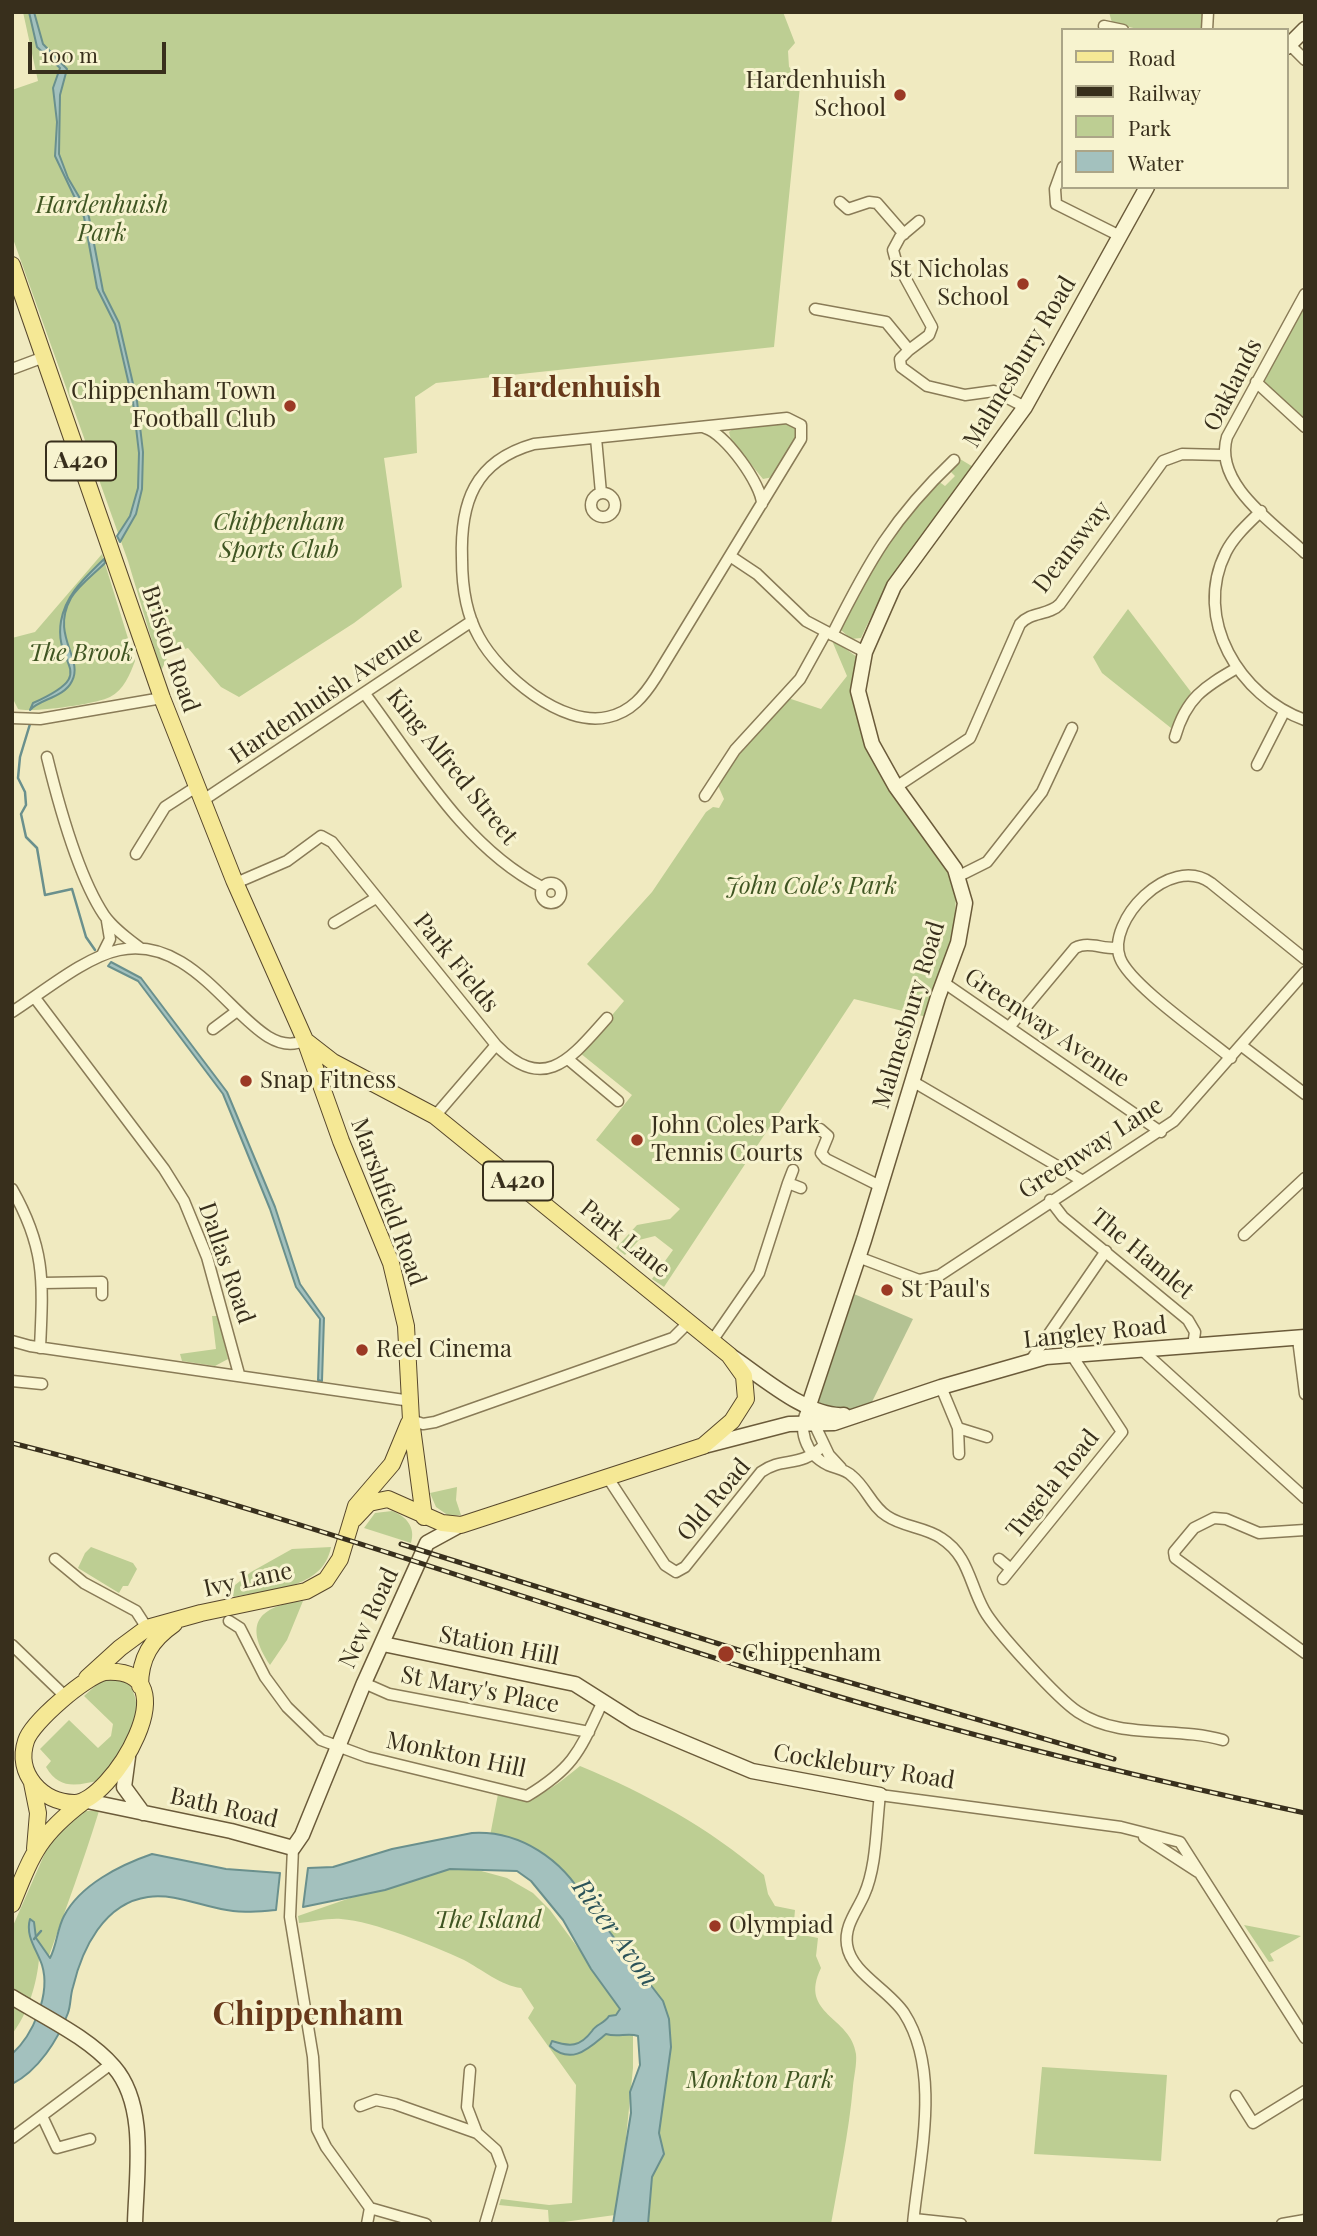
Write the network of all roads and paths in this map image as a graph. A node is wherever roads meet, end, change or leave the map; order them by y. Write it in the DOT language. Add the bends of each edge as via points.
graph roads {
  1 [pos="1101,12"];
  2 [pos="1104,28"];
  3 [pos="1305,29"];
  4 [pos="1289,46"];
  5 [pos="1305,60"];
  6 [pos="1062,170"];
  7 [pos="1146,189"];
  8 [pos="840,202"];
  9 [pos="919,220"];
  10 [pos="904,234"];
  11 [pos="1120,236"];
  12 [pos="12,265"];
  13 [pos="1305,294"];
  14 [pos="816,309"];
  15 [pos="909,350"];
  16 [pos="44,357"];
  17 [pos="12,369"];
  18 [pos="1256,382"];
  19 [pos="1025,407"];
  20 [pos="702,427"];
  21 [pos="1305,427"];
  22 [pos="596,438"];
  23 [pos="1223,455"];
  24 [pos="954,460"];
  25 [pos="601,493"];
  26 [pos="762,506"];
  27 [pos="1261,511"];
  28 [pos="1305,553"];
  29 [pos="730,556"];
  30 [pos="472,621"];
  31 [pos="829,634"];
  32 [pos="865,652"];
  33 [pos="1237,668"];
  34 [pos="365,694"];
  35 [pos="162,698"];
  36 [pos="1284,712"];
  37 [pos="12,718"];
  38 [pos="1305,720"];
  39 [pos="1072,728"];
  40 [pos="1175,737"];
  41 [pos="47,757"];
  42 [pos="1258,765"];
  43 [pos="896,787"];
  44 [pos="199,794"];
  45 [pos="705,796"];
  46 [pos="136,854"];
  47 [pos="958,876"];
  48 [pos="236,883"];
  49 [pos="542,887"];
  50 [pos="376,898"];
  51 [pos="103,913"];
  52 [pos="334,923"];
  53 [pos="140,948"];
  54 [pos="1117,948"];
  55 [pos="102,955"];
  56 [pos="1305,959"];
  57 [pos="1305,972"];
  58 [pos="943,982"];
  59 [pos="35,998"];
  60 [pos="237,1011"];
  61 [pos="12,1012"];
  62 [pos="607,1018"];
  63 [pos="1010,1026"];
  64 [pos="213,1029"];
  65 [pos="305,1040"];
  66 [pos="496,1045"];
  67 [pos="1242,1046"];
  68 [pos="1231,1059"];
  69 [pos="569,1060"];
  70 [pos="344,1068"];
  71 [pos="912,1082"];
  72 [pos="321,1087"];
  73 [pos="1305,1094"];
  74 [pos="618,1101"];
  75 [pos="435,1116"];
  76 [pos="820,1129"];
  77 [pos="1161,1132"];
  78 [pos="793,1170"];
  79 [pos="1305,1178"];
  80 [pos="1083,1181"];
  81 [pos="788,1183"];
  82 [pos="880,1186"];
  83 [pos="801,1188"];
  84 [pos="12,1189"];
  85 [pos="1050,1200"];
  86 [pos="1244,1236"];
  87 [pos="1106,1251"];
  88 [pos="858,1257"];
  89 [pos="43,1283"];
  90 [pos="102,1295"];
  91 [pos="689,1322"];
  92 [pos="1301,1338"];
  93 [pos="12,1341"];
  94 [pos="712,1341"];
  95 [pos="1193,1346"];
  96 [pos="40,1348"];
  97 [pos="1141,1349"];
  98 [pos="1071,1354"];
  99 [pos="729,1355"];
  100 [pos="1031,1360"];
  101 [pos="239,1374"];
  102 [pos="12,1381"];
  103 [pos="42,1384"];
  104 [pos="941,1387"];
  105 [pos="1305,1394"];
  106 [pos="411,1401"];
  107 [pos="808,1408"];
  108 [pos="856,1415"];
  109 [pos="411,1420"];
  110 [pos="807,1424"];
  111 [pos="958,1428"];
  112 [pos="987,1437"];
  113 [pos="703,1446"];
  114 [pos="824,1446"];
  115 [pos="815,1454"];
  116 [pos="960,1454"];
  117 [pos="841,1468"];
  118 [pos="608,1478"];
  119 [pos="1305,1499"];
  120 [pos="424,1511"];
  121 [pos="354,1519"];
  122 [pos="461,1525"];
  123 [pos="1305,1530"];
  124 [pos="427,1543"];
  125 [pos="55,1559"];
  126 [pos="999,1559"];
  127 [pos="1011,1569"];
  128 [pos="1003,1579"];
  129 [pos="192,1615"];
  130 [pos="244,1616"];
  131 [pos="229,1621"];
  132 [pos="147,1628"];
  133 [pos="240,1628"];
  134 [pos="383,1644"];
  135 [pos="12,1645"];
  136 [pos="1305,1653"];
  137 [pos="87,1678"];
  138 [pos="364,1683"];
  139 [pos="140,1686"];
  140 [pos="67,1698"];
  141 [pos="603,1701"];
  142 [pos="36,1727"];
  143 [pos="589,1732"];
  144 [pos="135,1738"];
  145 [pos="12,1739"];
  146 [pos="1223,1740"];
  147 [pos="338,1749"];
  148 [pos="12,1763"];
  149 [pos="31,1781"];
  150 [pos="880,1795"];
  151 [pos="85,1801"];
  152 [pos="144,1814"];
  153 [pos="293,1848"];
  154 [pos="35,1849"];
  155 [pos="12,1904"];
  156 [pos="12,1997"];
  157 [pos="1305,2038"];
  158 [pos="111,2064"];
  159 [pos="470,2070"];
  160 [pos="1305,2091"];
  161 [pos="1236,2096"];
  162 [pos="360,2106"];
  163 [pos="42,2116"];
  164 [pos="477,2133"];
  165 [pos="12,2138"];
  166 [pos="90,2139"];
  167 [pos="370,2208"];
  168 [pos="1305,2220"];
  169 [pos="913,2221"];
  170 [pos="135,2224"];
  171 [pos="367,2224"];
  172 [pos="426,2224"];
  173 [pos="485,2224"];
  174 [pos="961,2224"];
  175 [pos="1282,2224"];
  1 -- 2 [label="street"];
  3 -- 4 [label="main road"];
  4 -- 5 [label="street"];
  6 -- 11 [label="street" via="1055,189 1056,204"];
  7 -- 11 [label="main road, Malmesbury Road"];
  8 -- 10 [label="street" via="847,209 878,204"];
  9 -- 10 [label="street"];
  10 -- 15 [label="street" via="894,247 894,258 932,327 929,335"];
  11 -- 19 [label="main road, Malmesbury Road"];
  12 -- 16 [label="main road, Bristol Road / A420"];
  13 -- 18 [label="street, Oaklands"];
  14 -- 15 [label="street" via="883,321"];
  15 -- 19 [label="street" via="900,365 920,383 961,394 994,391"];
  16 -- 17 [label="street"];
  16 -- 35 [label="main road, Bristol Road / A420"];
  18 -- 21 [label="street"];
  18 -- 23 [label="street, Oaklands" via="1227,437"];
  19 -- 32 [label="main road, Malmesbury Road" via="894,586"];
  20 -- 22 [label="street"];
  20 -- 26 [label="street" via="719,435 754,480"];
  20 -- 26 [label="street" via="787,418 801,425 802,439"];
  22 -- 25 [label="street"];
  22 -- 30 [label="street" via="522,448 498,462 472,490 464,507 461,533"];
  23 -- 27 [label="street, Oaklands" via="1231,481"];
  23 -- 43 [label="street, Deansway" via="1182,454 1163,461 1060,604 1028,616 1020,624 970,738"];
  24 -- 31 [label="street, Malmesbury Road" via="944,476 912,501 884,538"];
  26 -- 29 [label="street"];
  27 -- 28 [label="street, Oaklands"];
  27 -- 33 [label="street" via="1233,541 1218,576 1219,624"];
  29 -- 30 [label="street" via="644,695 629,709 610,717 570,713 526,689 490,654"];
  29 -- 31 [label="street" via="757,574 806,621"];
  30 -- 34 [label="street, Hardenhuish Avenue"];
  31 -- 32 [label="street"];
  31 -- 45 [label="street, Malmesbury Road" via="800,679 735,750"];
  32 -- 43 [label="main road, Malmesbury Road" via="858,691 862,716"];
  33 -- 36 [label="street" via="1255,690"];
  33 -- 40 [label="street" via="1199,692"];
  34 -- 44 [label="street, Hardenhuish Avenue"];
  34 -- 49 [label="street, King Alfred Street" via="476,837 506,865"];
  35 -- 37 [label="street" via="40,719"];
  35 -- 44 [label="main road, Bristol Road / A420"];
  36 -- 38 [label="street"];
  36 -- 42 [label="street"];
  39 -- 47 [label="street" via="1042,792 987,862"];
  41 -- 51 [label="street" via="71,840"];
  43 -- 47 [label="main road, Malmesbury Road"];
  44 -- 46 [label="street, Hardenhuish Avenue" via="165,807"];
  44 -- 48 [label="main road, Bristol Road / A420"];
  47 -- 58 [label="main road, Malmesbury Road" via="964,916"];
  48 -- 50 [label="street, Park Fields" via="287,860 324,835"];
  48 -- 65 [label="main road, Bristol Road / A420"];
  50 -- 52 [label="street"];
  50 -- 66 [label="street, Park Fields"];
  51 -- 53 [label="street"];
  51 -- 55 [label="street" via="111,936"];
  53 -- 55 [label="street"];
  53 -- 60 [label="street" via="187,963"];
  54 -- 56 [label="street" via="1121,927 1151,890 1171,877 1189,874 1211,883"];
  54 -- 63 [label="street" via="1088,944 1075,948"];
  54 -- 68 [label="street" via="1133,977"];
  55 -- 59 [label="street"];
  57 -- 67 [label="street, Greenway Lane"];
  58 -- 63 [label="street, Greenway Avenue"];
  58 -- 71 [label="main road, Malmesbury Road"];
  59 -- 61 [label="street"];
  59 -- 101 [label="street, Dallas Road" via="184,1201 207,1257"];
  60 -- 64 [label="street"];
  60 -- 65 [label="street" via="275,1041 294,1045"];
  62 -- 69 [label="street"];
  63 -- 77 [label="street, Greenway Avenue"];
  65 -- 70 [label="main road, Park Lane / A420"];
  65 -- 72 [label="main road, Marshfield Road / A420"];
  66 -- 69 [label="street" via="513,1061 532,1068 557,1067"];
  66 -- 75 [label="street, Park Fields"];
  67 -- 68 [label="street, Greenway Lane"];
  67 -- 73 [label="street"];
  68 -- 77 [label="street, Greenway Lane"];
  69 -- 74 [label="street"];
  70 -- 72 [label="main road" via="326,1070"];
  70 -- 75 [label="main road, Park Lane / A420"];
  71 -- 80 [label="street"];
  71 -- 82 [label="main road, Malmesbury Road"];
  72 -- 106 [label="main road, Marshfield Road / A420" via="395,1276 407,1337"];
  75 -- 91 [label="main road, Park Lane / A420"];
  76 -- 82 [label="street" via="828,1136 821,1153 824,1157"];
  77 -- 80 [label="street, Greenway Lane"];
  78 -- 81 [label="street"];
  79 -- 86 [label="street"];
  80 -- 85 [label="street, Greenway Lane"];
  81 -- 83 [label="street"];
  81 -- 94 [label="street" via="759,1273"];
  82 -- 88 [label="main road, Malmesbury Road"];
  84 -- 89 [label="street" via="36,1239"];
  85 -- 87 [label="street, The Hamlet" via="1063,1217"];
  85 -- 88 [label="street, Greenway Lane" via="932,1279 919,1280"];
  87 -- 95 [label="street, The Hamlet" via="1188,1320 1195,1332"];
  87 -- 100 [label="street"];
  88 -- 107 [label="main road, Malmesbury Road"];
  89 -- 90 [label="street" via="101,1277"];
  89 -- 96 [label="street"];
  91 -- 94 [label="main road, Park Lane / A420"];
  91 -- 109 [label="street" via="674,1338 435,1422"];
  92 -- 95 [label="main road, Langley Road"];
  92 -- 105 [label="street"];
  93 -- 96 [label="street"];
  94 -- 99 [label="main road, Park Lane / A420"];
  95 -- 97 [label="main road, Langley Road"];
  96 -- 101 [label="street"];
  97 -- 98 [label="main road, Langley Road"];
  97 -- 119 [label="street"];
  98 -- 100 [label="main road, Langley Road"];
  98 -- 127 [label="street, Tugela Road" via="1122,1432"];
  99 -- 107 [label="main road, Park Lane"];
  99 -- 113 [label="main road, A420" via="744,1376 746,1399 732,1422"];
  100 -- 104 [label="main road, Langley Road"];
  101 -- 106 [label="street"];
  102 -- 103 [label="street"];
  104 -- 108 [label="main road, Langley Road"];
  104 -- 111 [label="street"];
  106 -- 109 [label="main road, Marshfield Road / A420"];
  107 -- 108 [label="main road, Langley Road" via="828,1416"];
  107 -- 110 [label="street"];
  108 -- 110 [label="main road, Langley Road" via="834,1423"];
  109 -- 120 [label="main road, Marshfield Road / A420"];
  109 -- 121 [label="main road, Ivy Lane / A420" via="396,1458 361,1499"];
  110 -- 113 [label="main road" via="783,1425"];
  110 -- 114 [label="street"];
  110 -- 115 [label="street" via="802,1433"];
  111 -- 112 [label="street"];
  111 -- 116 [label="street"];
  113 -- 118 [label="main road, A420"];
  114 -- 115 [label="street, Old Road"];
  114 -- 117 [label="street"];
  115 -- 117 [label="street" via="828,1465"];
  115 -- 118 [label="street, Old Road" via="761,1472 685,1567 676,1572 665,1565"];
  117 -- 146 [label="street" via="886,1516 934,1534 954,1548 967,1565 988,1616 1079,1713 1121,1729 1176,1731"];
  118 -- 122 [label="main road, A420"];
  120 -- 121 [label="main road, A420" via="384,1498 366,1504"];
  120 -- 122 [label="main road, A420" via="446,1524"];
  120 -- 124 [label="main road, Marshfield Road"];
  121 -- 129 [label="main road, Ivy Lane / A420" via="338,1564 316,1587"];
  122 -- 124 [label="main road"];
  123 -- 136 [label="street" via="1259,1533 1214,1518 1194,1528 1174,1552 1175,1558"];
  124 -- 134 [label="main road, New Road"];
  125 -- 132 [label="street" via="83,1583 136,1611"];
  126 -- 127 [label="street, Tugela Road"];
  127 -- 128 [label="street, Tugela Road"];
  129 -- 132 [label="main road, Ivy Lane / A420"];
  129 -- 139 [label="main road, Ivy Lane / A420" via="170,1627 150,1647 141,1663"];
  130 -- 133 [label="street"];
  131 -- 133 [label="street"];
  132 -- 137 [label="main road, Ivy Lane / A420"];
  133 -- 147 [label="street, Monkton Hill" via="265,1677 299,1722"];
  134 -- 138 [label="main road, New Road"];
  134 -- 141 [label="main road, Station Hill" via="569,1682"];
  135 -- 140 [label="street"];
  137 -- 139 [label="main road" via="117,1672"];
  137 -- 140 [label="main road"];
  138 -- 143 [label="street, St Mary's Place" via="389,1694"];
  138 -- 147 [label="main road, New Road"];
  139 -- 144 [label="main road" via="146,1715"];
  140 -- 142 [label="main road"];
  141 -- 143 [label="street, Monkton Hill"];
  141 -- 150 [label="main road, Cocklebury Road" via="635,1722 752,1771"];
  142 -- 145 [label="main road"];
  142 -- 149 [label="main road" via="25,1746"];
  143 -- 147 [label="street, Monkton Hill" via="558,1777 527,1796"];
  144 -- 151 [label="main road" via="111,1777"];
  144 -- 152 [label="main road, Bath Road" via="123,1782"];
  147 -- 153 [label="main road, New Road"];
  148 -- 149 [label="main road"];
  149 -- 151 [label="main road" via="51,1797"];
  149 -- 154 [label="main road" via="38,1813"];
  150 -- 157 [label="street, Cocklebury Road" via="1180,1842"];
  150 -- 169 [label="street" via="869,1879 847,1940 856,1966 881,1986 905,2015 919,2049 924,2098"];
  151 -- 152 [label="main road, Bath Road"];
  151 -- 154 [label="main road"];
  152 -- 153 [label="main road, Bath Road"];
  153 -- 167 [label="street" via="290,1916 313,2057 316,2120 322,2142"];
  154 -- 155 [label="main road"];
  156 -- 158 [label="main road"];
  158 -- 163 [label="street"];
  158 -- 170 [label="main road" via="125,2086 133,2113"];
  159 -- 164 [label="street" via="467,2107"];
  160 -- 161 [label="street" via="1253,2123"];
  162 -- 164 [label="street" via="376,2100 395,2104"];
  163 -- 165 [label="street"];
  163 -- 166 [label="street" via="57,2148"];
  164 -- 173 [label="street" via="502,2162"];
  167 -- 171 [label="street"];
  167 -- 172 [label="street"];
  168 -- 175 [label="street"];
  169 -- 174 [label="street"];
}
